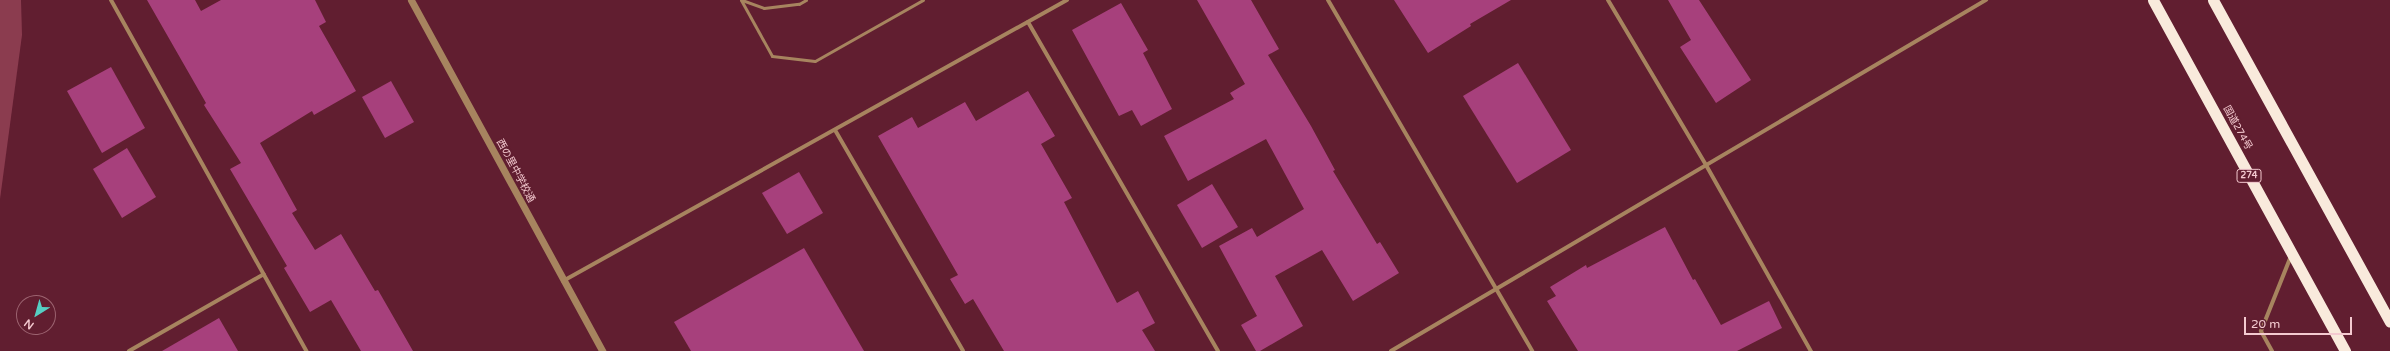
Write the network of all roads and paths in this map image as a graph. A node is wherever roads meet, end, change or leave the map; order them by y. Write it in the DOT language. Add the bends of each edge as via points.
graph roads {
  1 [pos="111,0"];
  2 [pos="411,0"];
  3 [pos="742,0"];
  4 [pos="806,0"];
  5 [pos="923,0"];
  6 [pos="1067,0"];
  7 [pos="1328,0"];
  8 [pos="1608,0"];
  9 [pos="1986,0"];
  10 [pos="2153,0"];
  11 [pos="2213,0"];
  12 [pos="1028,22"];
  13 [pos="835,130"];
  14 [pos="1706,165"];
  15 [pos="2292,254"];
  16 [pos="264,274"];
  17 [pos="563,281"];
  18 [pos="1497,288"];
  19 [pos="2390,322"];
  20 [pos="129,351"];
  21 [pos="306,351"];
  22 [pos="602,351"];
  23 [pos="963,351"];
  24 [pos="1218,351"];
  25 [pos="1391,351"];
  26 [pos="1532,351"];
  27 [pos="1811,351"];
  28 [pos="2272,351"];
  29 [pos="2346,351"];
  1 -- 16 [label="street"];
  2 -- 17 [label="street, 西の里中学校通"];
  3 -- 4 [label="lane" via="764,8 799,4"];
  3 -- 5 [label="lane" via="772,56 815,61"];
  6 -- 12 [label="street"];
  7 -- 18 [label="street"];
  8 -- 14 [label="street"];
  9 -- 14 [label="street"];
  10 -- 15 [label="highway, 国道274号 / 274"];
  11 -- 19 [label="highway"];
  12 -- 13 [label="street"];
  12 -- 24 [label="street"];
  13 -- 17 [label="street"];
  13 -- 23 [label="street"];
  14 -- 18 [label="street"];
  14 -- 27 [label="street"];
  15 -- 28 [label="street" via="2261,331"];
  15 -- 29 [label="highway, 国道274号 / 274"];
  16 -- 20 [label="street"];
  16 -- 21 [label="street"];
  17 -- 22 [label="street, 西の里中学校通"];
  18 -- 25 [label="street"];
  18 -- 26 [label="street"];
}
